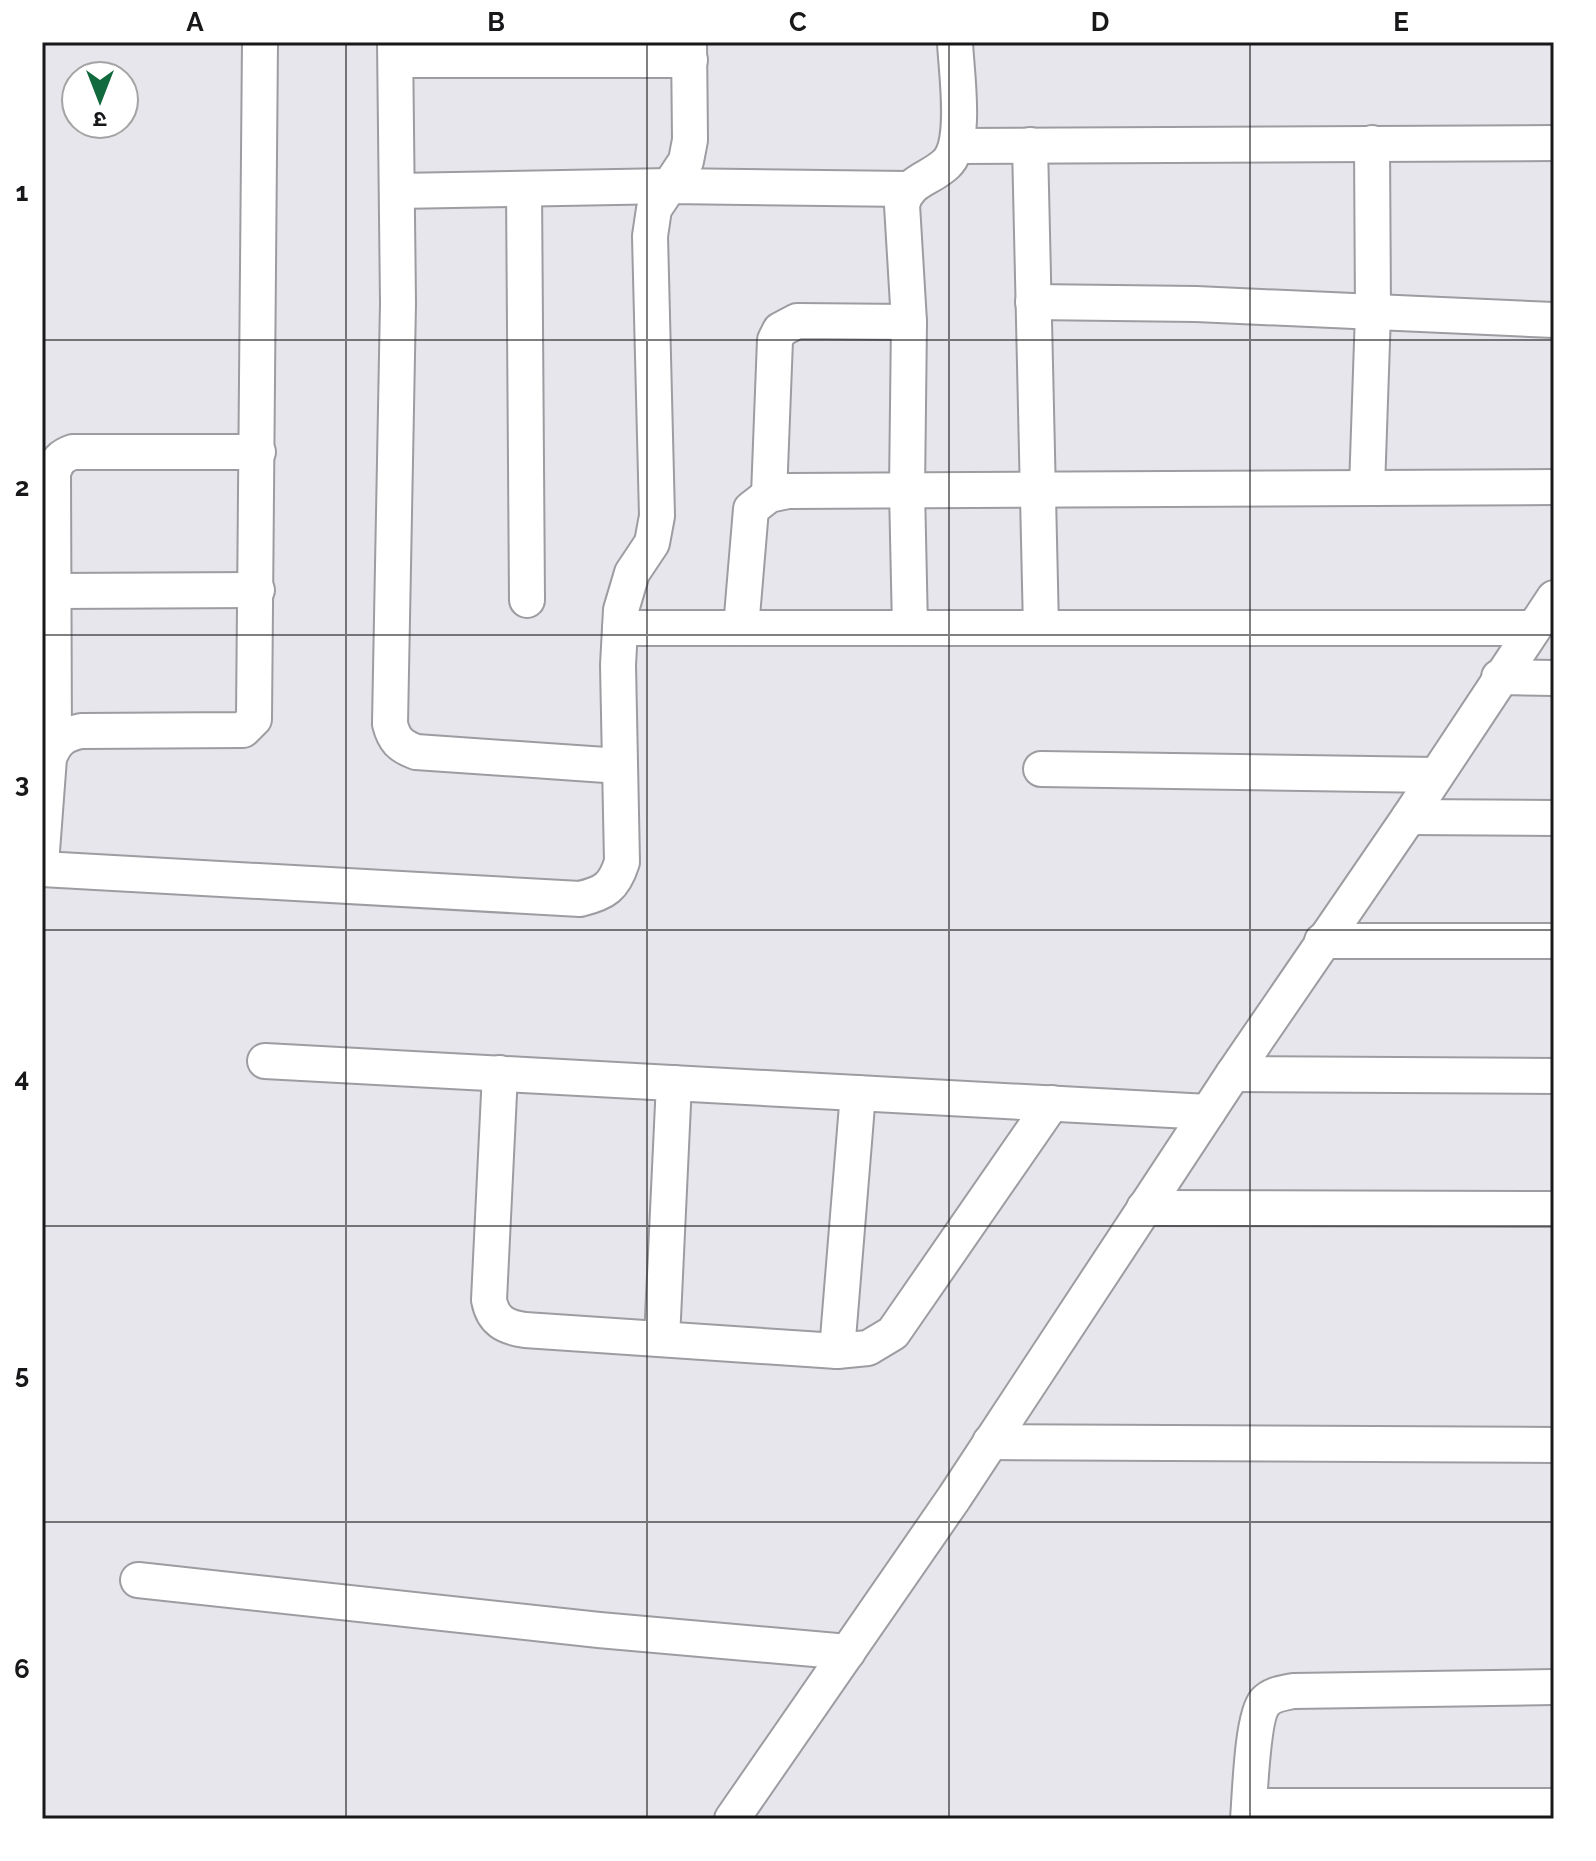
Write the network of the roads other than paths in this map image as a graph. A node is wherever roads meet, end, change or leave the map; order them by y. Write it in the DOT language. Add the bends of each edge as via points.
graph roads {
  1 [pos="260,42"];
  2 [pos="955,42"];
  3 [pos="396,51"];
  4 [pos="545,51"];
  5 [pos="689,51"];
  6 [pos="1372,143"];
  7 [pos="1554,143"];
  8 [pos="1030,145"];
  9 [pos="957,146"];
  10 [pos="670,186"];
  11 [pos="524,189"];
  12 [pos="908,189"];
  13 [pos="397,191"];
  14 [pos="1033,302"];
  15 [pos="1373,313"];
  16 [pos="1554,320"];
  17 [pos="909,322"];
  18 [pos="258,452"];
  19 [pos="1554,487"];
  20 [pos="1367,488"];
  21 [pos="907,490"];
  22 [pos="1037,490"];
  23 [pos="769,495"];
  24 [pos="257,590"];
  25 [pos="54,591"];
  26 [pos="1554,598"];
  27 [pos="527,600"];
  28 [pos="620,628"];
  29 [pos="741,628"];
  30 [pos="910,628"];
  31 [pos="1041,628"];
  32 [pos="1533,628"];
  33 [pos="1499,677"];
  34 [pos="1554,678"];
  35 [pos="54,744"];
  36 [pos="620,766"];
  37 [pos="1041,769"];
  38 [pos="1436,775"];
  39 [pos="1409,817"];
  40 [pos="1554,818"];
  41 [pos="42,851"];
  42 [pos="42,869"];
  43 [pos="1322,941"];
  44 [pos="1554,941"];
  45 [pos="265,1061"];
  46 [pos="500,1073"];
  47 [pos="1233,1074"];
  48 [pos="1554,1076"];
  49 [pos="674,1083"];
  50 [pos="858,1093"];
  51 [pos="1052,1103"];
  52 [pos="1208,1112"];
  53 [pos="1144,1208"];
  54 [pos="1554,1209"];
  55 [pos="662,1339"];
  56 [pos="837,1351"];
  57 [pos="990,1442"];
  58 [pos="1554,1445"];
  59 [pos="138,1580"];
  60 [pos="848,1652"];
  61 [pos="1554,1687"];
  62 [pos="1554,1806"];
  63 [pos="1248,1812"];
  64 [pos="732,1819"];
  1 -- 18 [label="street"];
  2 -- 9 [label="street"];
  3 -- 4 [label="street"];
  3 -- 13 [label="street"];
  4 -- 5 [label="street"];
  5 -- 10 [label="street" via="690,140 686,161"];
  6 -- 7 [label="street"];
  6 -- 8 [label="street"];
  6 -- 15 [label="street"];
  8 -- 9 [label="street"];
  8 -- 14 [label="street"];
  9 -- 12 [label="street" via="945,165"];
  10 -- 11 [label="street"];
  10 -- 12 [label="street"];
  10 -- 28 [label="street" via="654,209 650,236 656,531 629,583"];
  11 -- 13 [label="street"];
  11 -- 27 [label="street"];
  12 -- 17 [label="street" via="902,213"];
  13 -- 36 [label="street" via="393,738 416,752"];
  14 -- 15 [label="street"];
  14 -- 22 [label="street"];
  15 -- 16 [label="street"];
  15 -- 20 [label="street"];
  17 -- 21 [label="street"];
  17 -- 23 [label="street" via="797,321 780,330 775,340"];
  18 -- 24 [label="street"];
  18 -- 25 [label="street" via="63,456 53,473"];
  19 -- 20 [label="street"];
  20 -- 22 [label="street"];
  21 -- 22 [label="street"];
  21 -- 23 [label="street"];
  21 -- 30 [label="street"];
  22 -- 31 [label="street"];
  23 -- 29 [label="street" via="751,509"];
  24 -- 25 [label="street"];
  24 -- 35 [label="street" via="256,706 250,725 243,730 81,731"];
  25 -- 35 [label="street"];
  26 -- 32 [label="street"];
  28 -- 29 [label="street"];
  28 -- 36 [label="street"];
  29 -- 30 [label="street"];
  30 -- 31 [label="street"];
  31 -- 32 [label="street"];
  32 -- 33 [label="street"];
  33 -- 34 [label="street"];
  33 -- 38 [label="street"];
  35 -- 41 [label="street"];
  36 -- 42 [label="street" via="622,862 611,885 580,899"];
  37 -- 38 [label="street"];
  38 -- 39 [label="street"];
  39 -- 40 [label="street"];
  39 -- 43 [label="street"];
  43 -- 44 [label="street"];
  43 -- 47 [label="street"];
  45 -- 46 [label="street"];
  46 -- 49 [label="street"];
  46 -- 55 [label="street" via="491,1312 510,1328"];
  47 -- 48 [label="street"];
  47 -- 52 [label="street"];
  49 -- 50 [label="street"];
  49 -- 55 [label="street"];
  50 -- 51 [label="street"];
  50 -- 56 [label="street"];
  51 -- 52 [label="street"];
  51 -- 56 [label="street" via="893,1333 868,1348"];
  52 -- 53 [label="street"];
  53 -- 54 [label="street"];
  53 -- 57 [label="street"];
  55 -- 56 [label="street"];
  57 -- 58 [label="street"];
  57 -- 60 [label="street"];
  59 -- 60 [label="street"];
  60 -- 64 [label="street"];
  61 -- 63 [label="street" via="1278,1694 1261,1710"];
  62 -- 63 [label="street"];
}
